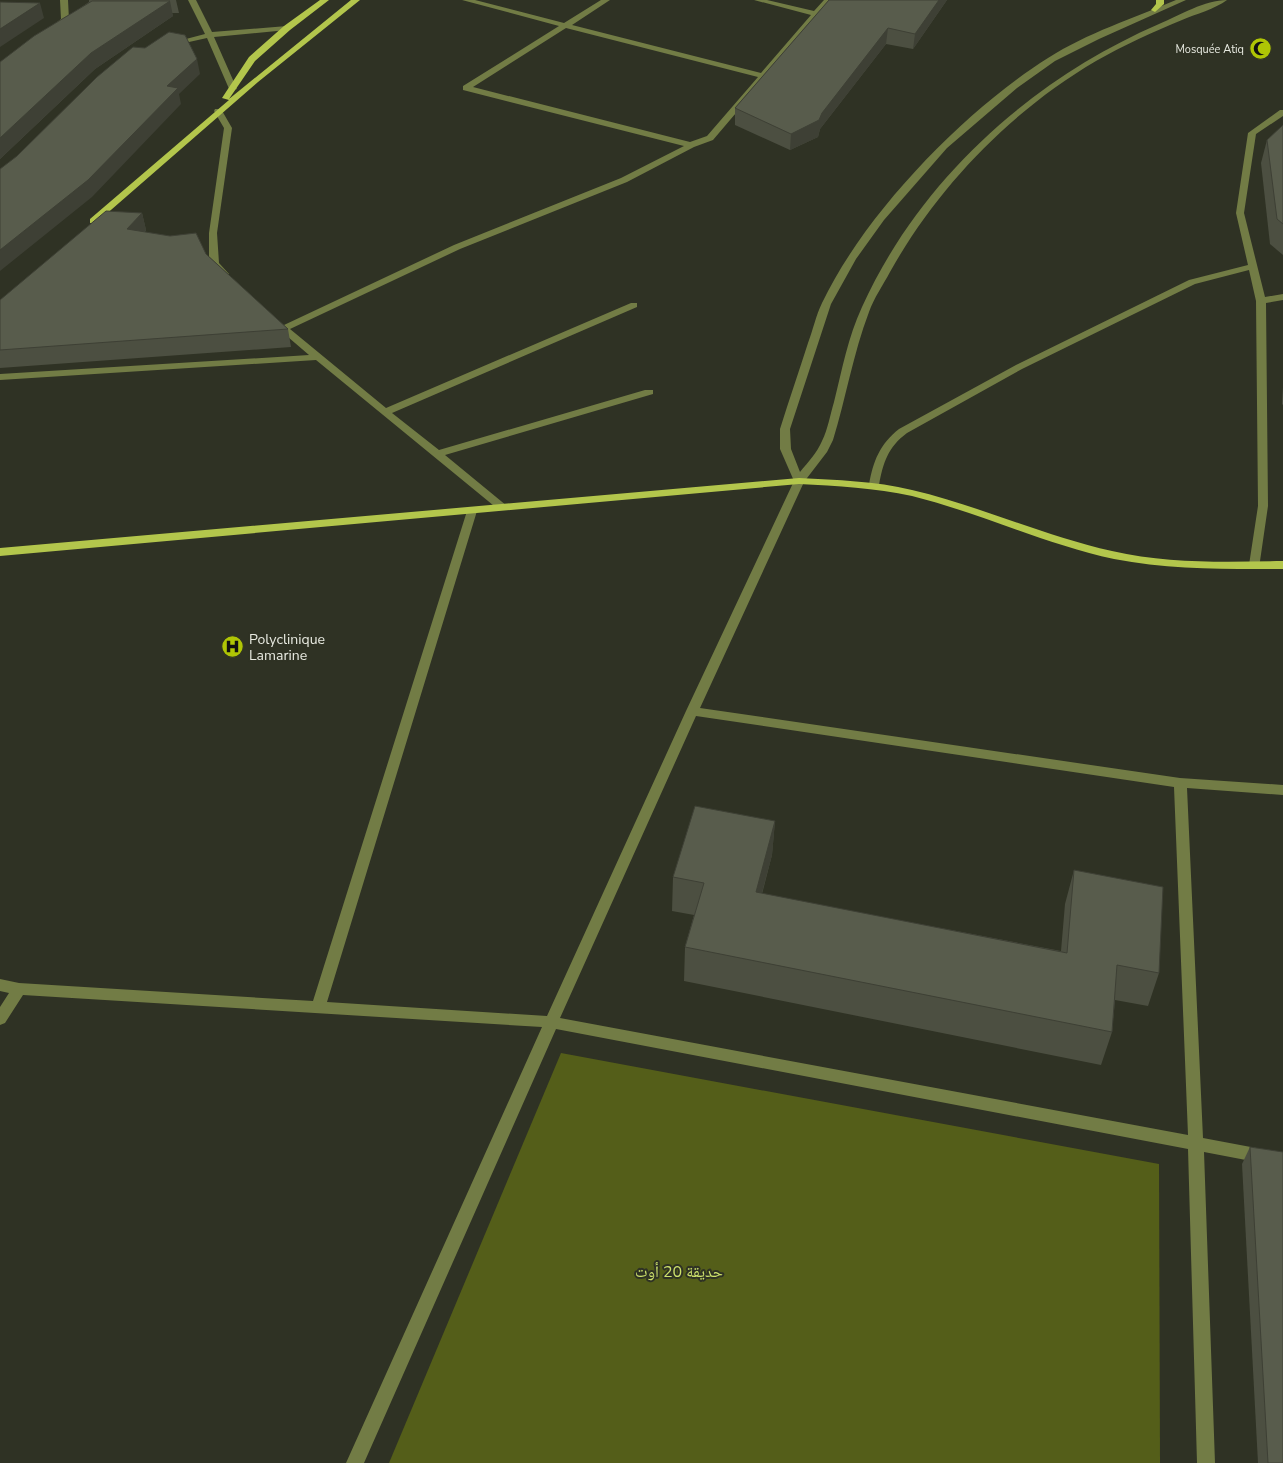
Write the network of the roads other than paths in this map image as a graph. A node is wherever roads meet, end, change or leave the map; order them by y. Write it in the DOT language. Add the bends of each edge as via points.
graph roads {
  1 [pos="64,0"];
  2 [pos="325,0"];
  3 [pos="356,0"];
  4 [pos="466,0"];
  5 [pos="606,0"];
  6 [pos="758,0"];
  7 [pos="828,0"];
  8 [pos="1160,0"];
  9 [pos="1182,0"];
  10 [pos="1223,0"];
  11 [pos="196,2"];
  12 [pos="1155,10"];
  13 [pos="816,14"];
  14 [pos="566,25"];
  15 [pos="287,28"];
  16 [pos="50,31"];
  17 [pos="209,35"];
  18 [pos="163,46"];
  19 [pos="762,76"];
  20 [pos="233,89"];
  21 [pos="218,111"];
  22 [pos="1283,112"];
  23 [pos="691,145"];
  24 [pos="83,230"];
  25 [pos="1253,266"];
  26 [pos="233,283"];
  27 [pos="1283,296"];
  28 [pos="1261,300"];
  29 [pos="634,305"];
  30 [pos="272,319"];
  31 [pos="284,329"];
  32 [pos="318,357"];
  33 [pos="0,377"];
  34 [pos="649,392"];
  35 [pos="385,412"];
  36 [pos="437,454"];
  37 [pos="799,480"];
  38 [pos="874,485"];
  39 [pos="503,508"];
  40 [pos="472,511"];
  41 [pos="0,552"];
  42 [pos="1255,565"];
  43 [pos="1283,565"];
  44 [pos="692,711"];
  45 [pos="1180,783"];
  46 [pos="1283,790"];
  47 [pos="0,985"];
  48 [pos="18,989"];
  49 [pos="318,1008"];
  50 [pos="0,1019"];
  51 [pos="550,1022"];
  52 [pos="1196,1144"];
  53 [pos="1283,1160"];
  54 [pos="355,1463"];
  55 [pos="1206,1463"];
  1 -- 16 [label="street" via="66,20"];
  2 -- 15 [label="main road"];
  3 -- 21 [label="main road" via="303,39"];
  4 -- 14 [label="street"];
  5 -- 14 [label="street"];
  6 -- 13 [label="street"];
  7 -- 13 [label="street"];
  8 -- 12 [label="main road"];
  9 -- 12 [label="street"];
  10 -- 37 [label="street" via="1123,44 1077,70 992,136 954,174 920,216 889,263 867,306 828,440"];
  11 -- 17 [label="street"];
  12 -- 37 [label="street" via="1052,59 1014,86 944,146 881,218 826,304 785,429 784,447"];
  13 -- 19 [label="street"];
  14 -- 19 [label="street"];
  14 -- 23 [label="street" via="466,88"];
  15 -- 17 [label="street"];
  15 -- 20 [label="main road" via="252,59"];
  17 -- 18 [label="street"];
  17 -- 20 [label="street"];
  19 -- 23 [label="street" via="710,138"];
  20 -- 21 [label="main road"];
  21 -- 24 [label="main road"];
  21 -- 26 [label="street" via="228,128 213,233 214,264"];
  22 -- 25 [label="street" via="1252,133 1240,213"];
  23 -- 31 [label="street" via="624,180 457,247"];
  25 -- 28 [label="street"];
  25 -- 38 [label="street" via="1192,282 1019,367 904,431 884,449"];
  27 -- 28 [label="street"];
  28 -- 42 [label="street" via="1263,506"];
  29 -- 35 [label="street"];
  30 -- 31 [label="street"];
  31 -- 32 [label="street"];
  32 -- 33 [label="street"];
  32 -- 35 [label="street"];
  34 -- 36 [label="street"];
  35 -- 36 [label="street"];
  36 -- 39 [label="street"];
  37 -- 38 [label="main road"];
  37 -- 39 [label="main road"];
  37 -- 44 [label="street"];
  38 -- 42 [label="main road" via="928,497 1079,546 1138,560 1184,565"];
  39 -- 40 [label="main road"];
  40 -- 41 [label="main road"];
  40 -- 49 [label="street"];
  42 -- 43 [label="main road"];
  44 -- 45 [label="street"];
  44 -- 51 [label="street"];
  45 -- 46 [label="street"];
  45 -- 52 [label="street"];
  47 -- 48 [label="street"];
  48 -- 49 [label="street"];
  48 -- 50 [label="street"];
  49 -- 51 [label="street"];
  51 -- 52 [label="street"];
  51 -- 54 [label="street"];
  52 -- 53 [label="street"];
  52 -- 55 [label="street"];
}
